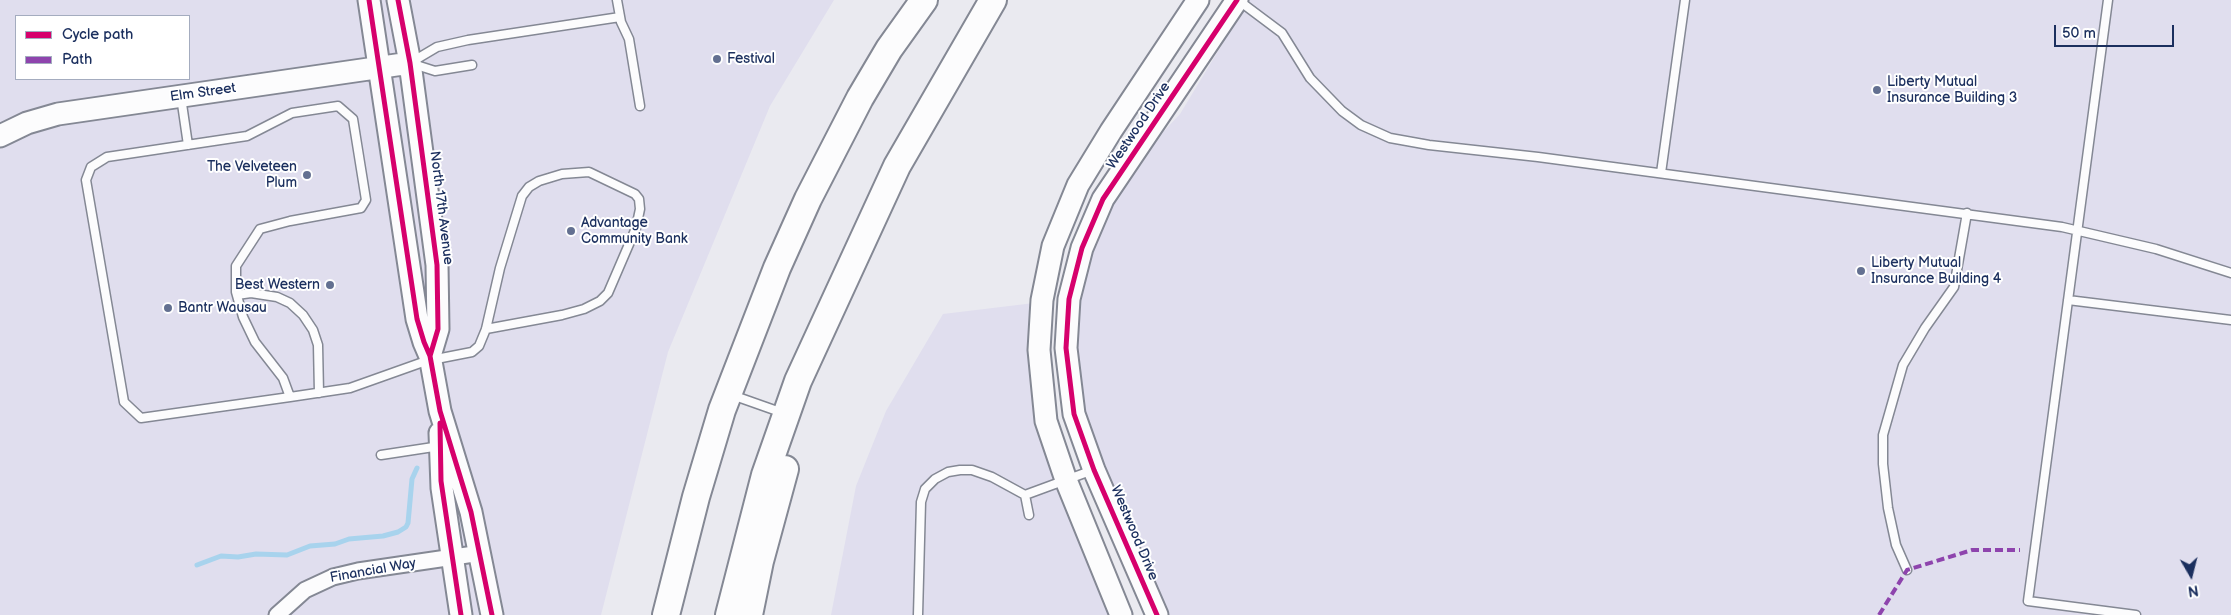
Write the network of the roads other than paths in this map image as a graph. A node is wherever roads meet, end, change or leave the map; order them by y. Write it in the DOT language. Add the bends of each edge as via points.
graph roads {
  1 [pos="369,0"];
  2 [pos="398,0"];
  3 [pos="617,0"];
  4 [pos="908,0"];
  5 [pos="924,0"];
  6 [pos="993,0"];
  7 [pos="1003,0"];
  8 [pos="1198,0"];
  9 [pos="1238,0"];
  10 [pos="1685,0"];
  11 [pos="2108,0"];
  12 [pos="620,17"];
  13 [pos="957,61"];
  14 [pos="881,62"];
  15 [pos="410,63"];
  16 [pos="472,65"];
  17 [pos="381,68"];
  18 [pos="181,96"];
  19 [pos="640,106"];
  20 [pos="0,136"];
  21 [pos="188,144"];
  22 [pos="1661,173"];
  23 [pos="1967,214"];
  24 [pos="2077,230"];
  25 [pos="2231,273"];
  26 [pos="237,295"];
  27 [pos="2068,300"];
  28 [pos="2231,320"];
  29 [pos="486,329"];
  30 [pos="821,331"];
  31 [pos="431,358"];
  32 [pos="319,393"];
  33 [pos="728,393"];
  34 [pos="290,397"];
  35 [pos="440,411"];
  36 [pos="785,414"];
  37 [pos="440,446"];
  38 [pos="381,455"];
  39 [pos="1094,470"];
  40 [pos="1066,480"];
  41 [pos="1025,495"];
  42 [pos="1029,515"];
  43 [pos="481,553"];
  44 [pos="452,558"];
  45 [pos="1907,570"];
  46 [pos="278,615"];
  47 [pos="460,615"];
  48 [pos="492,615"];
  49 [pos="666,615"];
  50 [pos="729,615"];
  51 [pos="749,615"];
  52 [pos="918,615"];
  53 [pos="1121,615"];
  54 [pos="1156,615"];
  55 [pos="2136,615"];
  1 -- 17 [label="street, North 17th Avenue"];
  2 -- 15 [label="street, North 17th Avenue"];
  3 -- 12 [label="lane"];
  4 -- 14 [label="highway"];
  5 -- 14 [label="highway"];
  6 -- 13 [label="highway"];
  7 -- 13 [label="highway"];
  8 -- 40 [label="street, Westwood Drive" via="1084,173 1053,246 1042,300 1040,366 1046,421"];
  9 -- 22 [label="lane" via="1282,33 1310,78 1327,98 1352,119 1376,132 1409,142"];
  9 -- 39 [label="street, Westwood Drive" via="1103,198 1076,268 1066,324 1068,378 1074,414"];
  10 -- 22 [label="lane"];
  11 -- 24 [label="lane"];
  12 -- 15 [label="lane" via="468,40 430,50"];
  12 -- 19 [label="lane" via="629,39"];
  13 -- 30 [label="highway" via="897,166"];
  14 -- 33 [label="highway" via="802,211"];
  15 -- 16 [label="lane" via="435,71"];
  15 -- 17 [label="street, Elm Street"];
  15 -- 31 [label="street, North 17th Avenue" via="437,266 438,328"];
  17 -- 18 [label="street, Elm Street"];
  17 -- 31 [label="street, North 17th Avenue" via="413,297 420,333"];
  18 -- 20 [label="street, Elm Street" via="58,114 27,123"];
  18 -- 21 [label="lane"];
  21 -- 26 [label="lane" via="246,136 292,113 338,106 353,119 366,200 361,208 260,229 236,266"];
  21 -- 34 [label="lane" via="106,156 91,167 86,180 124,402 141,418"];
  22 -- 23 [label="lane"];
  23 -- 24 [label="lane"];
  23 -- 45 [label="lane" via="1954,287 1903,365 1883,435 1888,508 1896,545"];
  24 -- 25 [label="lane" via="2156,249"];
  24 -- 27 [label="lane"];
  26 -- 32 [label="lane" via="251,293 277,298 290,303 303,315 318,345"];
  26 -- 34 [label="lane" via="250,334 284,378"];
  27 -- 28 [label="lane"];
  27 -- 55 [label="lane" via="2028,601"];
  29 -- 29 [label="lane" via="500,268 522,196 529,187 562,174 589,172 639,198 636,228 608,293 600,301 562,315"];
  29 -- 31 [label="lane" via="479,346 472,352"];
  30 -- 36 [label="highway"];
  30 -- 51 [label="highway" via="760,561"];
  31 -- 32 [label="lane" via="358,386"];
  31 -- 35 [label="street, North 17th Avenue"];
  32 -- 34 [label="lane"];
  33 -- 36 [label="lane"];
  33 -- 49 [label="highway" via="696,497"];
  35 -- 37 [label="street, North 17th Avenue"];
  35 -- 43 [label="street, North 17th Avenue"];
  36 -- 50 [label="highway" via="755,508"];
  37 -- 38 [label="lane"];
  37 -- 44 [label="street, North 17th Avenue"];
  39 -- 40 [label="lane"];
  39 -- 54 [label="street, Westwood Drive"];
  40 -- 41 [label="lane"];
  40 -- 53 [label="street, Westwood Drive"];
  41 -- 42 [label="lane"];
  41 -- 52 [label="lane" via="992,477 966,470 942,474 928,485 921,502"];
  43 -- 44 [label="street, Financial Way"];
  43 -- 48 [label="street, North 17th Avenue"];
  44 -- 46 [label="street, Financial Way" via="333,577 305,590"];
  44 -- 47 [label="street, North 17th Avenue"];
}
